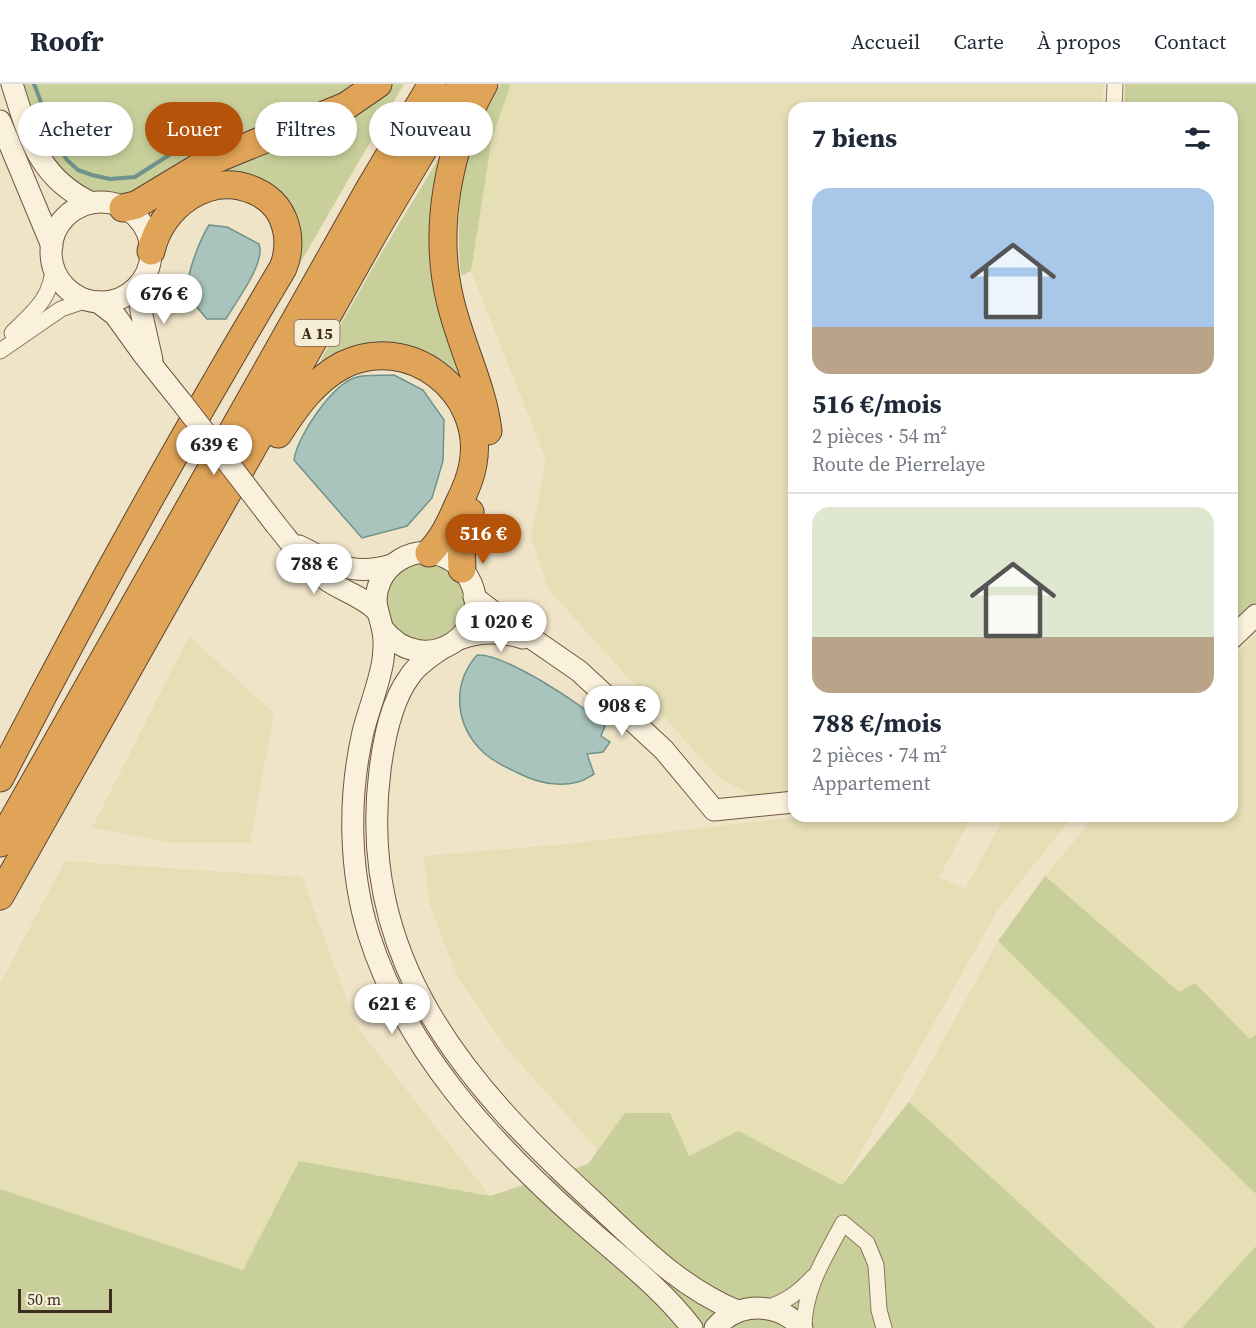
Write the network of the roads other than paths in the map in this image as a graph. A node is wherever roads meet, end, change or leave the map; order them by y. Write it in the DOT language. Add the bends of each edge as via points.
graph roads {
  1 [pos="12,84"];
  2 [pos="378,84"];
  3 [pos="432,84"];
  4 [pos="462,84"];
  5 [pos="484,84"];
  6 [pos="1114,84"];
  7 [pos="1114,102"];
  8 [pos="0,121"];
  9 [pos="92,203"];
  10 [pos="123,208"];
  11 [pos="151,251"];
  12 [pos="52,256"];
  13 [pos="138,286"];
  14 [pos="93,301"];
  15 [pos="0,345"];
  16 [pos="0,351"];
  17 [pos="155,369"];
  18 [pos="290,541"];
  19 [pos="429,553"];
  20 [pos="392,565"];
  21 [pos="462,569"];
  22 [pos="177,585"];
  23 [pos="474,597"];
  24 [pos="1256,615"];
  25 [pos="379,619"];
  26 [pos="1238,632"];
  27 [pos="450,644"];
  28 [pos="541,645"];
  29 [pos="0,778"];
  30 [pos="788,803"];
  31 [pos="0,843"];
  32 [pos="0,896"];
  33 [pos="816,1272"];
  34 [pos="765,1308"];
  35 [pos="737,1311"];
  36 [pos="692,1328"];
  37 [pos="715,1328"];
  38 [pos="803,1328"];
  39 [pos="884,1328"];
  1 -- 9 [label="main road" via="41,161 65,188"];
  2 -- 10 [label="highway" via="346,106 204,164 136,205"];
  3 -- 31 [label="highway, A 15"];
  4 -- 22 [label="highway, A 15"];
  5 -- 21 [label="highway" via="461,135 448,185 443,229 450,300 483,406 489,442 488,465 461,540"];
  6 -- 7 [label="street"];
  8 -- 12 [label="main road"];
  9 -- 10 [label="main road"];
  9 -- 12 [label="main road" via="65,218 59,226"];
  10 -- 11 [label="main road" via="145,229"];
  11 -- 13 [label="main road" via="150,263"];
  11 -- 29 [label="highway" via="155,235 178,205 216,184 245,187 269,199 278,208 288,238 283,268 216,380"];
  12 -- 14 [label="main road" via="68,290"];
  12 -- 15 [label="street" via="51,286 46,297"];
  13 -- 14 [label="main road" via="121,298"];
  13 -- 17 [label="main road"];
  14 -- 16 [label="street" via="61,309"];
  14 -- 17 [label="main road" via="106,306 122,322"];
  17 -- 18 [label="main road, bridge"];
  18 -- 20 [label="main road" via="348,569 368,571"];
  18 -- 25 [label="main road" via="308,564 324,578 362,598"];
  19 -- 20 [label="main road" via="406,556"];
  19 -- 21 [label="main road"];
  19 -- 22 [label="highway" via="446,533 473,464 469,418 446,381 430,370 404,359 369,357 326,375 307,393 265,454 200,570"];
  20 -- 25 [label="main road" via="380,581 376,595"];
  21 -- 23 [label="main road"];
  22 -- 32 [label="highway, A 15"];
  23 -- 27 [label="main road" via="471,620"];
  23 -- 28 [label="main road"];
  24 -- 26 [label="main road"];
  25 -- 27 [label="main road" via="399,645 411,650 423,652"];
  25 -- 36 [label="main road" via="383,660 360,750 353,809 362,909 386,980 423,1047 484,1126 553,1197 670,1302"];
  27 -- 28 [label="main road" via="469,635 499,632"];
  27 -- 35 [label="main road" via="410,675 399,694 385,742 378,789 377,840 383,891 395,938 413,984 453,1051 531,1143 668,1270 702,1294"];
  28 -- 30 [label="main road" via="579,671 664,750 714,810"];
  33 -- 34 [label="street" via="787,1300"];
  33 -- 38 [label="street" via="805,1305"];
  33 -- 39 [label="street" via="843,1223 867,1243 876,1265"];
  34 -- 35 [label="main road"];
  34 -- 38 [label="main road" via="783,1313"];
  35 -- 37 [label="main road"];
}
